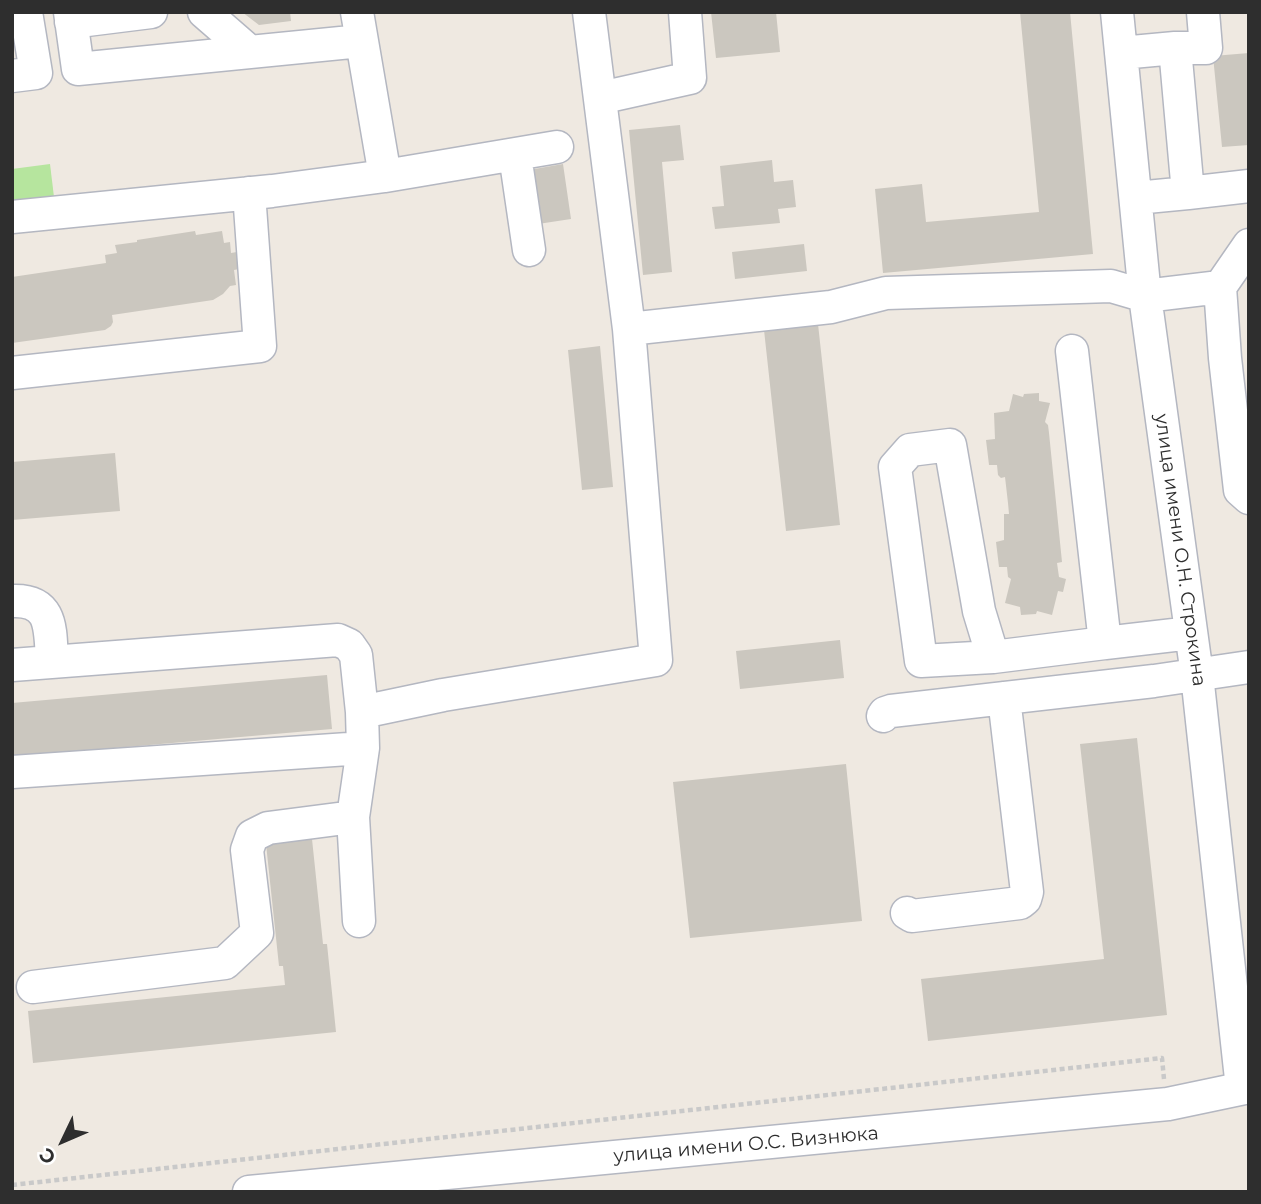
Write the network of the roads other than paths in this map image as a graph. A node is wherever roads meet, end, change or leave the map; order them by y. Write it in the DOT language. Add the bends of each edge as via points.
graph roads {
  1 [pos="26,12"];
  2 [pos="151,12"];
  3 [pos="204,12"];
  4 [pos="589,12"];
  5 [pos="685,12"];
  6 [pos="1116,12"];
  7 [pos="1203,12"];
  8 [pos="70,17"];
  9 [pos="359,27"];
  10 [pos="1175,48"];
  11 [pos="250,52"];
  12 [pos="1121,53"];
  13 [pos="12,76"];
  14 [pos="600,98"];
  15 [pos="557,147"];
  16 [pos="515,155"];
  17 [pos="385,176"];
  18 [pos="1249,186"];
  19 [pos="249,193"];
  20 [pos="1188,193"];
  21 [pos="1136,198"];
  22 [pos="12,218"];
  23 [pos="1249,245"];
  24 [pos="529,250"];
  25 [pos="1220,287"];
  26 [pos="1145,296"];
  27 [pos="629,330"];
  28 [pos="1072,351"];
  29 [pos="12,373"];
  30 [pos="1249,498"];
  31 [pos="12,601"];
  32 [pos="1191,633"];
  33 [pos="1105,643"];
  34 [pos="993,657"];
  35 [pos="52,662"];
  36 [pos="12,665"];
  37 [pos="1249,667"];
  38 [pos="1197,676"];
  39 [pos="1004,698"];
  40 [pos="362,712"];
  41 [pos="883,716"];
  42 [pos="363,748"];
  43 [pos="12,772"];
  44 [pos="353,817"];
  45 [pos="907,913"];
  46 [pos="359,921"];
  47 [pos="33,987"];
  48 [pos="1245,1088"];
  49 [pos="250,1192"];
  1 -- 13 [label="street" via="36,73"];
  2 -- 8 [label="street"];
  3 -- 11 [label="street"];
  4 -- 14 [label="street"];
  5 -- 14 [label="street" via="690,78"];
  6 -- 12 [label="street, улица имени О.Н. Строкина"];
  7 -- 10 [label="street" via="1206,48"];
  8 -- 11 [label="street" via="78,69"];
  9 -- 11 [label="street"];
  9 -- 17 [label="street"];
  10 -- 12 [label="street"];
  10 -- 20 [label="street"];
  12 -- 21 [label="street, улица имени О.Н. Строкина"];
  14 -- 27 [label="street"];
  15 -- 16 [label="street"];
  16 -- 17 [label="street"];
  16 -- 24 [label="street"];
  17 -- 19 [label="street"];
  18 -- 20 [label="street"];
  19 -- 22 [label="street"];
  19 -- 29 [label="street" via="260,346"];
  20 -- 21 [label="street"];
  21 -- 26 [label="street, улица имени О.Н. Строкина"];
  23 -- 25 [label="street"];
  25 -- 26 [label="street"];
  25 -- 30 [label="street" via="1240,490"];
  26 -- 27 [label="street" via="1111,286 886,293 831,307"];
  26 -- 32 [label="street, улица имени О.Н. Строкина"];
  27 -- 40 [label="street" via="656,660"];
  28 -- 33 [label="street"];
  31 -- 35 [label="street" via="26,600 49,619"];
  32 -- 33 [label="street"];
  32 -- 38 [label="street, улица имени О.Н. Строкина"];
  33 -- 34 [label="street"];
  34 -- 34 [label="street" via="979,611 950,445 910,450 895,467 921,661"];
  35 -- 36 [label="street"];
  35 -- 40 [label="street" via="338,640 356,655"];
  37 -- 38 [label="street"];
  38 -- 39 [label="street"];
  38 -- 48 [label="street, улица имени О.Н. Строкина"];
  39 -- 41 [label="street" via="891,711"];
  39 -- 45 [label="street" via="1025,899 912,916"];
  40 -- 42 [label="street"];
  42 -- 43 [label="street"];
  42 -- 44 [label="street"];
  44 -- 46 [label="street"];
  44 -- 47 [label="street" via="268,828 252,836 247,850 257,933 225,963"];
  48 -- 49 [label="street, улица имени О.С. Визнюка" via="1168,1104"];
}
